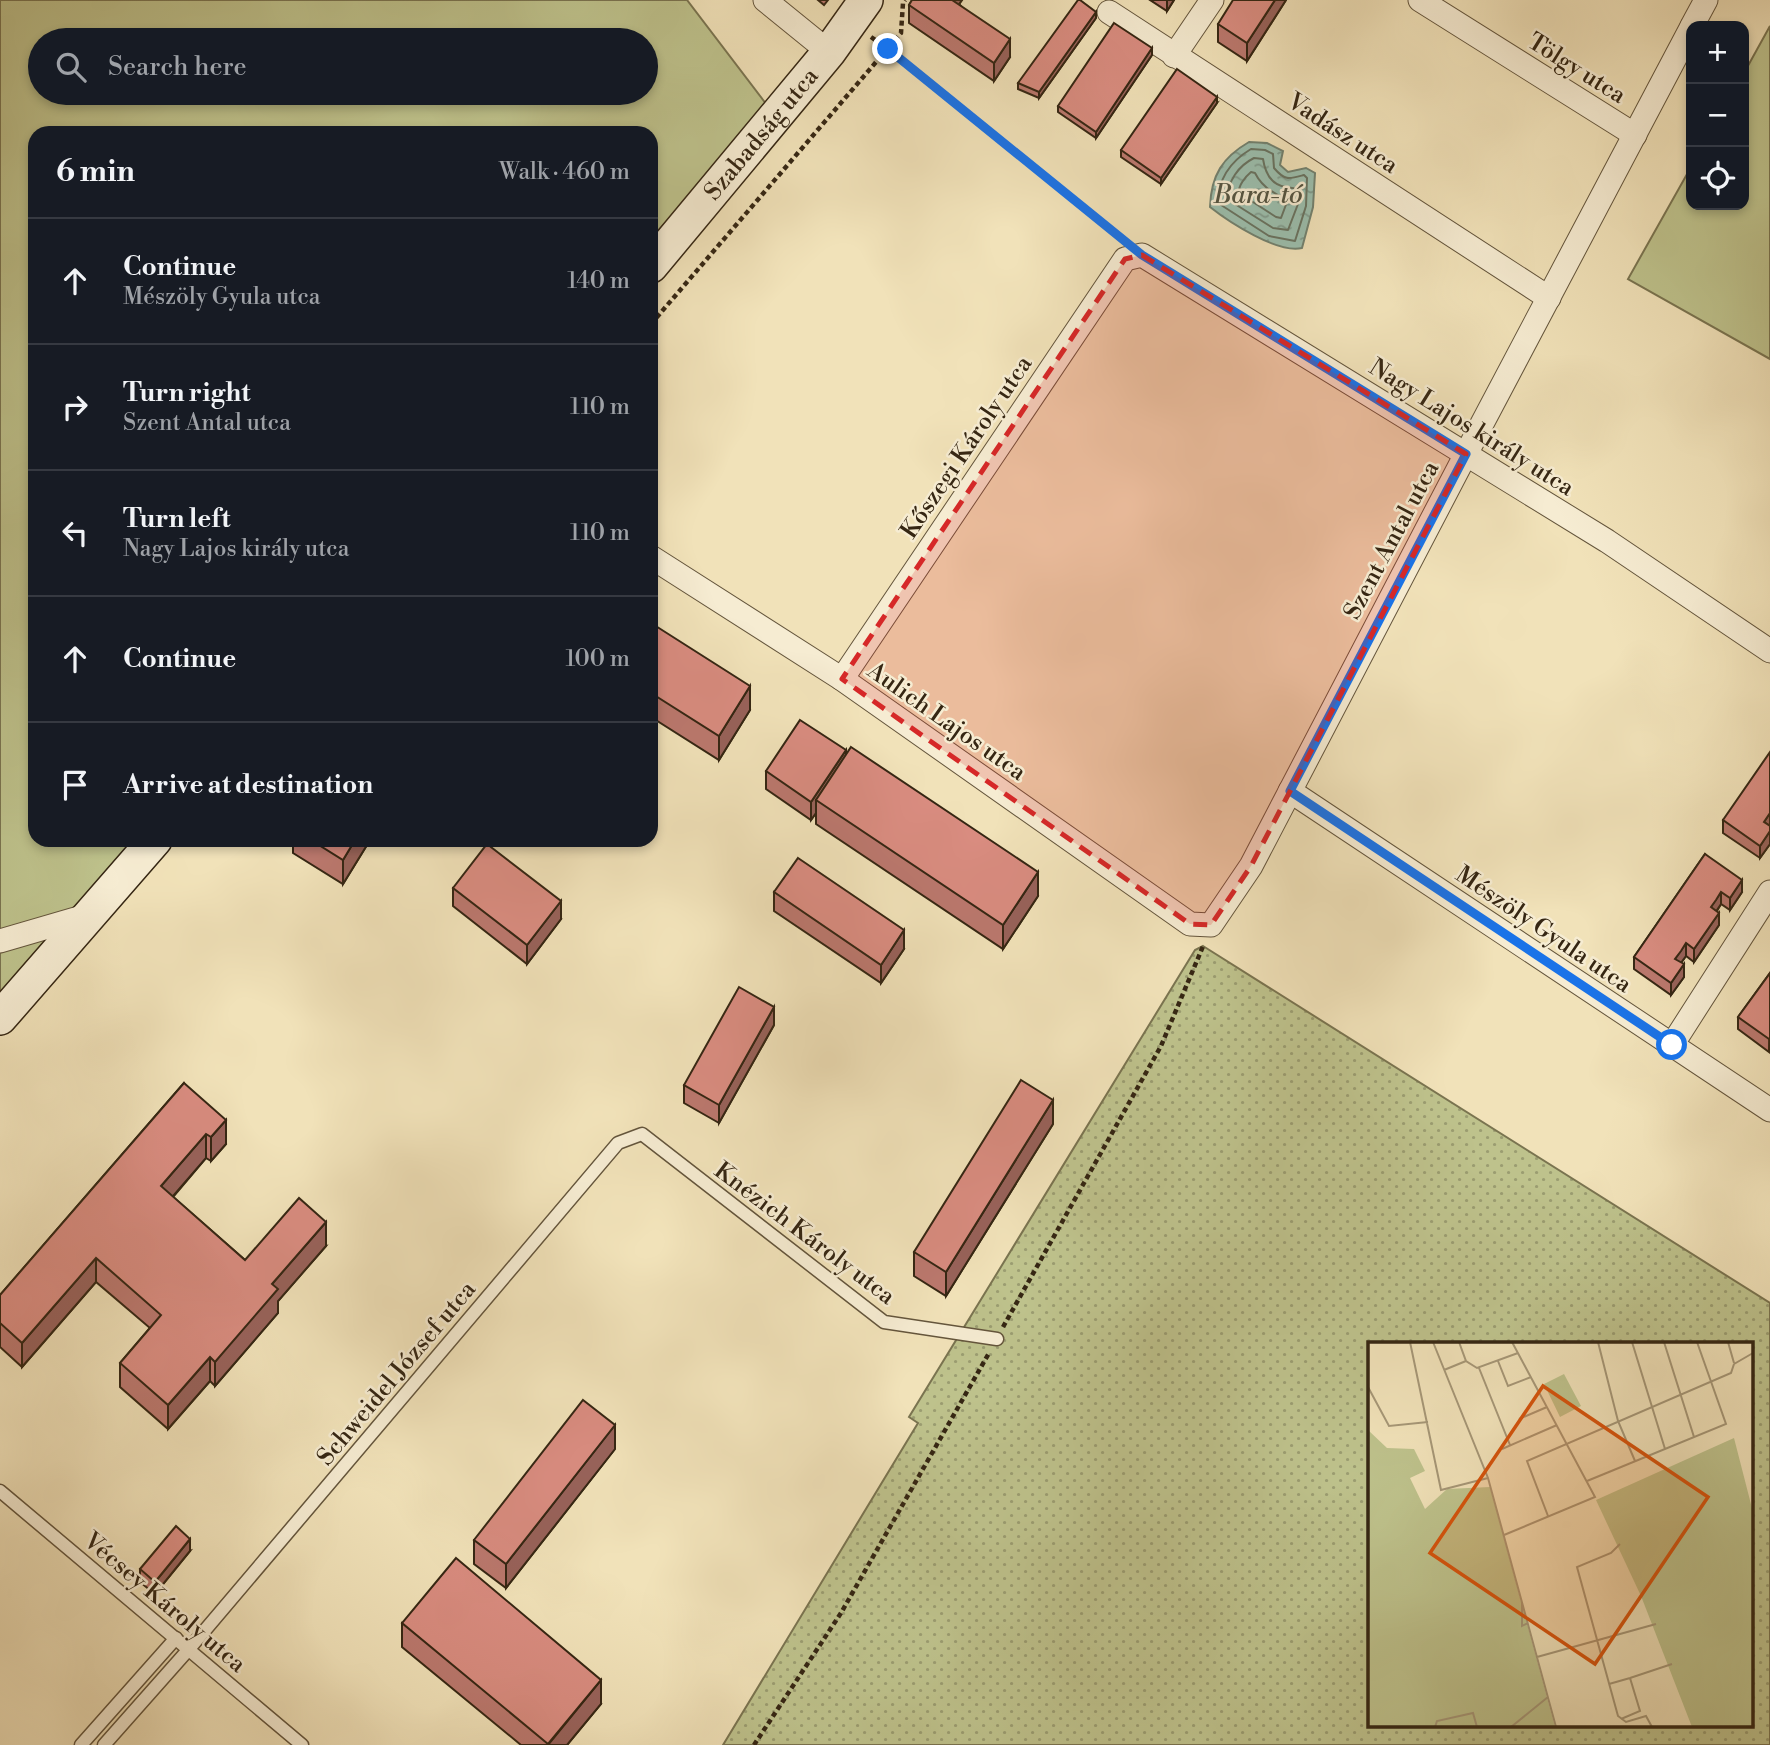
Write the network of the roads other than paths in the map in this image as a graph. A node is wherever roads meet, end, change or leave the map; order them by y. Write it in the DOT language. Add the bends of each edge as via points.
graph roads {
  1 [pos="765,0"];
  2 [pos="1212,0"];
  3 [pos="1420,0"];
  4 [pos="1706,0"];
  5 [pos="858,11"];
  6 [pos="1109,12"];
  7 [pos="1695,21"];
  8 [pos="1686,38"];
  9 [pos="829,52"];
  10 [pos="1174,56"];
  11 [pos="1635,135"];
  12 [pos="1142,255"];
  13 [pos="658,258"];
  14 [pos="1549,298"];
  15 [pos="1466,454"];
  16 [pos="658,562"];
  17 [pos="1770,651"];
  18 [pos="842,680"];
  19 [pos="1290,791"];
  20 [pos="149,847"];
  21 [pos="1770,892"];
  22 [pos="89,915"];
  23 [pos="1211,925"];
  24 [pos="0,941"];
  25 [pos="0,1018"];
  26 [pos="1672,1045"];
  27 [pos="1770,1110"];
  28 [pos="642,1134"];
  29 [pos="997,1339"];
  30 [pos="0,1491"];
  31 [pos="176,1638"];
  32 [pos="189,1649"];
  33 [pos="81,1745"];
  34 [pos="104,1745"];
  35 [pos="302,1745"];
  1 -- 9 [label="street"];
  2 -- 10 [label="street"];
  3 -- 11 [label="street, Tölgy utca"];
  4 -- 7 [label="street, Szent Antal utca"];
  5 -- 9 [label="main road, Szabadság utca"];
  6 -- 10 [label="street, Vadász utca"];
  8 -- 11 [label="street, Szent Antal utca"];
  9 -- 13 [label="main road, Szabadság utca"];
  10 -- 14 [label="street, Vadász utca"];
  11 -- 14 [label="street, Szent Antal utca"];
  12 -- 15 [label="street, Nagy Lajos király utca"];
  12 -- 18 [label="street, Kőszegi Károly utca" via="1125,259"];
  14 -- 15 [label="street, Szent Antal utca"];
  15 -- 17 [label="street, Nagy Lajos király utca" via="1607,541"];
  15 -- 19 [label="street, Szent Antal utca"];
  16 -- 18 [label="street, Aulich Lajos utca"];
  18 -- 23 [label="street, Aulich Lajos utca" via="1190,924"];
  19 -- 23 [label="street, Szent Antal utca" via="1251,866"];
  19 -- 26 [label="street, Mészöly Gyula utca"];
  20 -- 22 [label="main road"];
  21 -- 26 [label="street"];
  22 -- 24 [label="street"];
  22 -- 25 [label="main road"];
  26 -- 27 [label="street, Mészöly Gyula utca"];
  28 -- 29 [label="lane, Knézich Károly utca" via="884,1322"];
  28 -- 32 [label="lane, Schweidel József utca" via="618,1143"];
  30 -- 31 [label="lane, Vécsey Károly utca"];
  31 -- 32 [label="lane, Vécsey Károly utca"];
  31 -- 33 [label="lane"];
  32 -- 34 [label="lane, Schweidel József utca"];
  32 -- 35 [label="lane, Vécsey Károly utca"];
}
